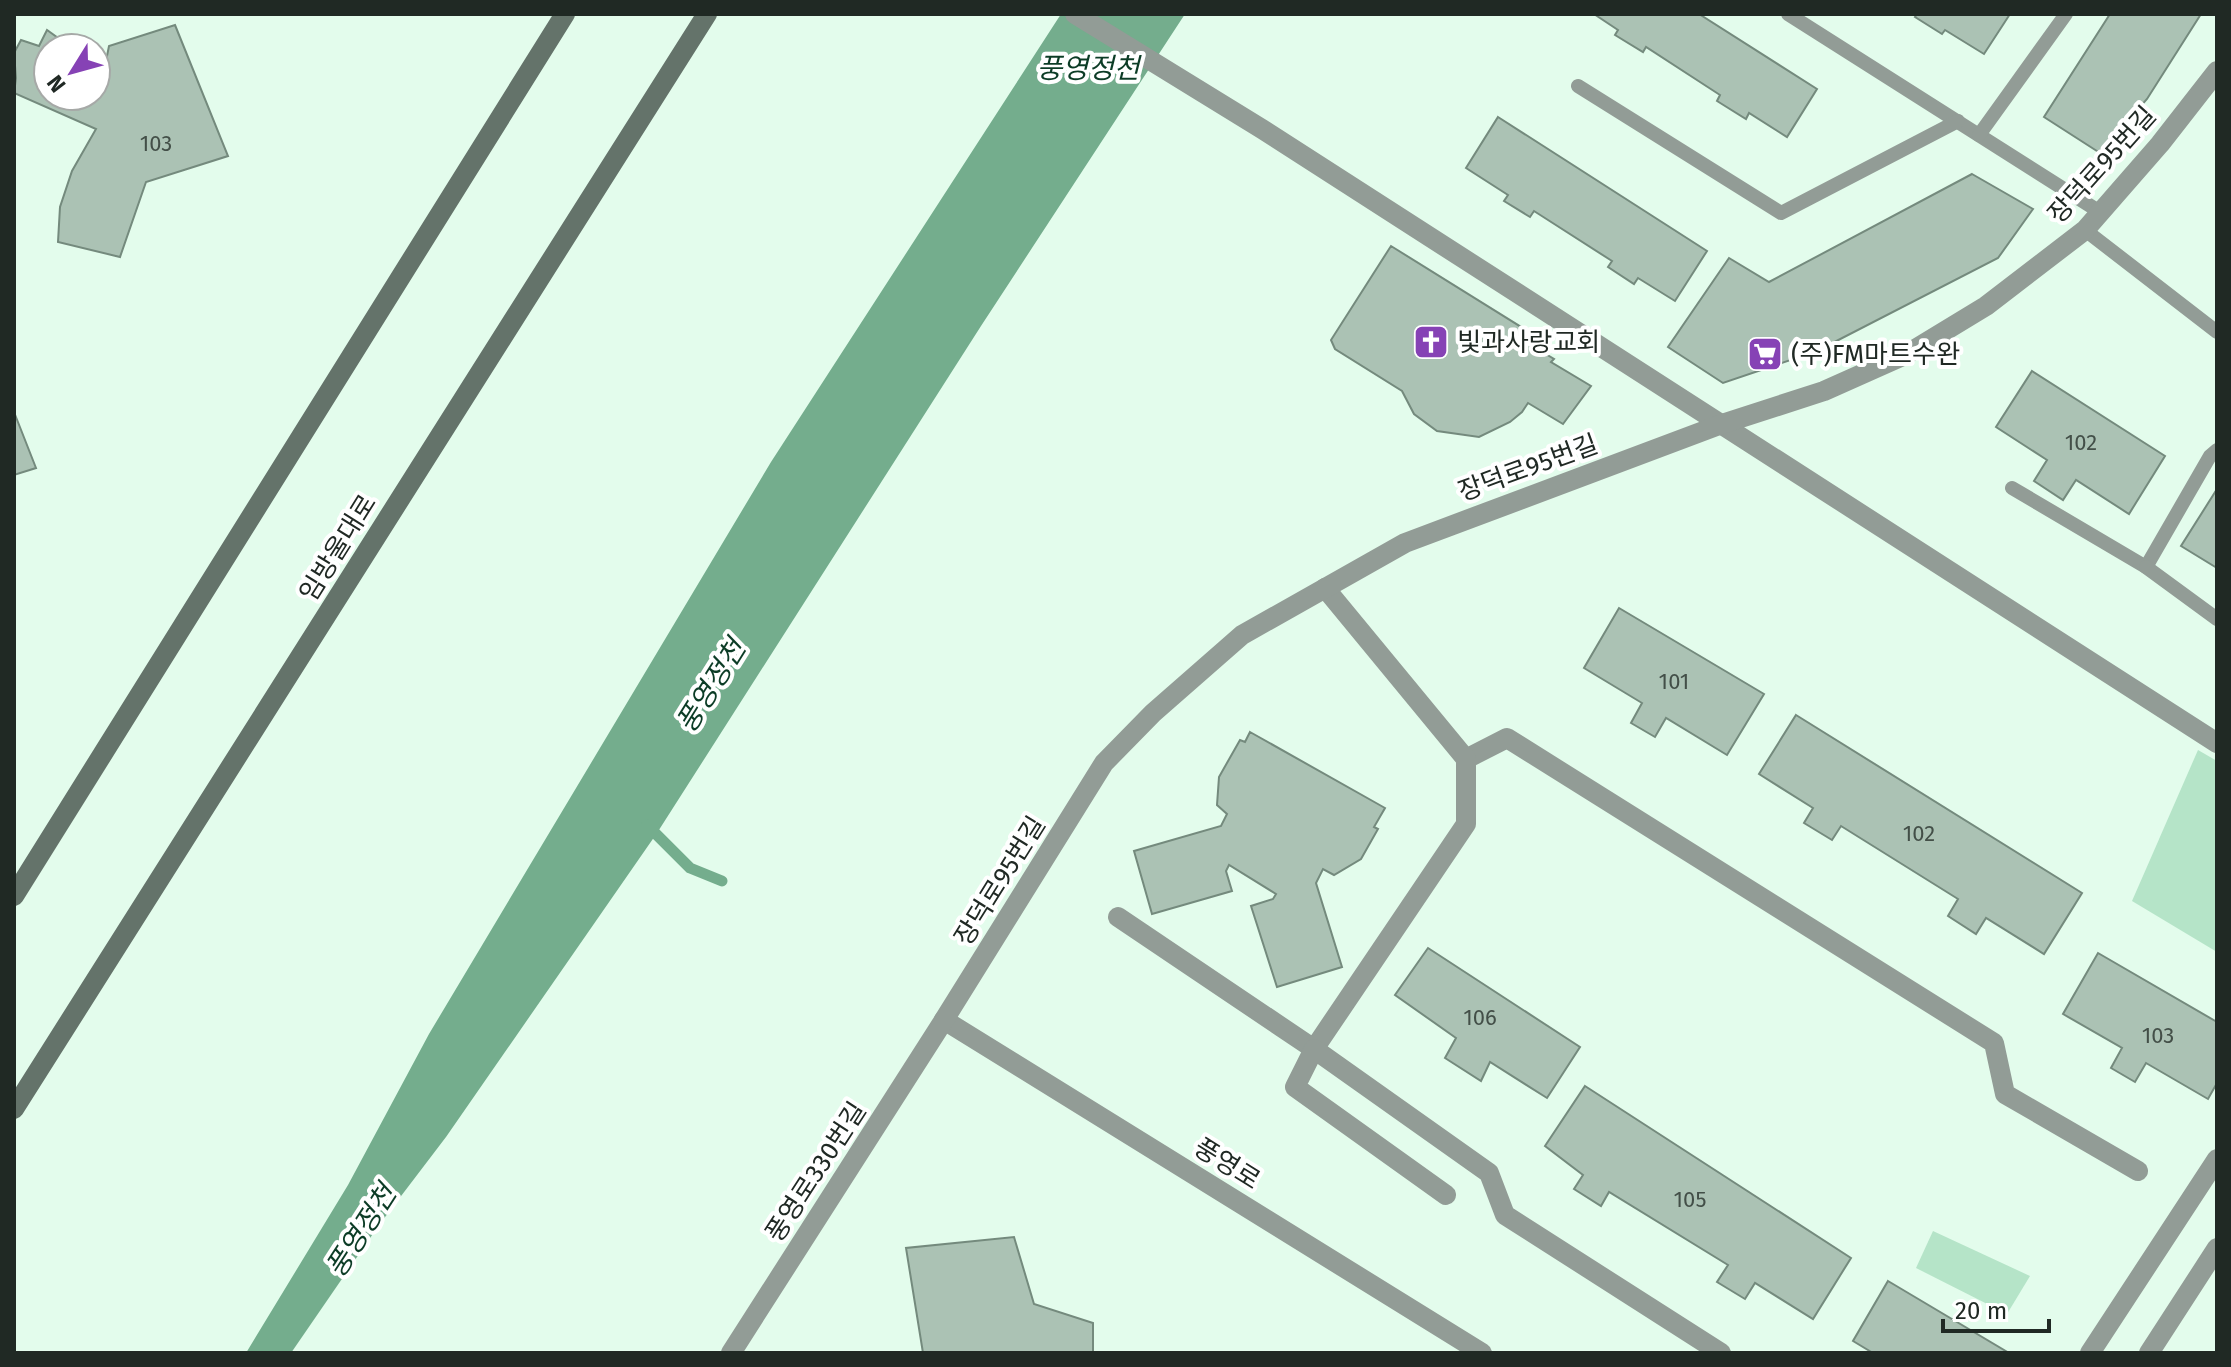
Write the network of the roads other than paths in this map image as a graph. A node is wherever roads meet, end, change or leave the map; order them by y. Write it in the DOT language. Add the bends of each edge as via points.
graph roads {
  1 [pos="565,14"];
  2 [pos="707,14"];
  3 [pos="1075,14"];
  4 [pos="1788,14"];
  5 [pos="2066,14"];
  6 [pos="2217,71"];
  7 [pos="1578,86"];
  8 [pos="1958,121"];
  9 [pos="1979,135"];
  10 [pos="2100,212"];
  11 [pos="2085,230"];
  12 [pos="2217,332"];
  13 [pos="1722,424"];
  14 [pos="2217,450"];
  15 [pos="2012,488"];
  16 [pos="2146,567"];
  17 [pos="1325,588"];
  18 [pos="2217,619"];
  19 [pos="2217,743"];
  20 [pos="1466,759"];
  21 [pos="14,896"];
  22 [pos="1118,917"];
  23 [pos="944,1020"];
  24 [pos="1314,1049"];
  25 [pos="14,1109"];
  26 [pos="2217,1159"];
  27 [pos="2138,1171"];
  28 [pos="1446,1195"];
  29 [pos="2217,1248"];
  30 [pos="731,1353"];
  31 [pos="1482,1353"];
  32 [pos="1721,1353"];
  33 [pos="2090,1353"];
  34 [pos="2149,1353"];
  1 -- 21 [label="main road"];
  2 -- 25 [label="main road, 임방울대로"];
  3 -- 13 [label="street"];
  4 -- 8 [label="lane"];
  5 -- 9 [label="lane"];
  6 -- 10 [label="street, 장덕로95번길"];
  7 -- 8 [label="lane" via="1781,213"];
  8 -- 9 [label="lane"];
  9 -- 10 [label="lane"];
  10 -- 11 [label="street, 장덕로95번길"];
  11 -- 12 [label="lane"];
  11 -- 13 [label="street, 장덕로95번길" via="1986,306 1907,354 1824,391"];
  13 -- 17 [label="street, 장덕로95번길" via="1405,543"];
  13 -- 19 [label="street"];
  14 -- 16 [label="lane"];
  15 -- 16 [label="lane"];
  16 -- 18 [label="lane"];
  17 -- 20 [label="street"];
  17 -- 23 [label="street, 장덕로95번길" via="1242,635 1104,763"];
  20 -- 24 [label="street" via="1466,824"];
  20 -- 27 [label="street" via="1507,738 1994,1043 2005,1094"];
  22 -- 24 [label="street"];
  23 -- 30 [label="street, 풍영로330번길"];
  23 -- 31 [label="street, 풍영로"];
  24 -- 28 [label="street" via="1295,1087"];
  24 -- 32 [label="street" via="1489,1173 1505,1215"];
  26 -- 33 [label="street"];
  29 -- 34 [label="street"];
}
